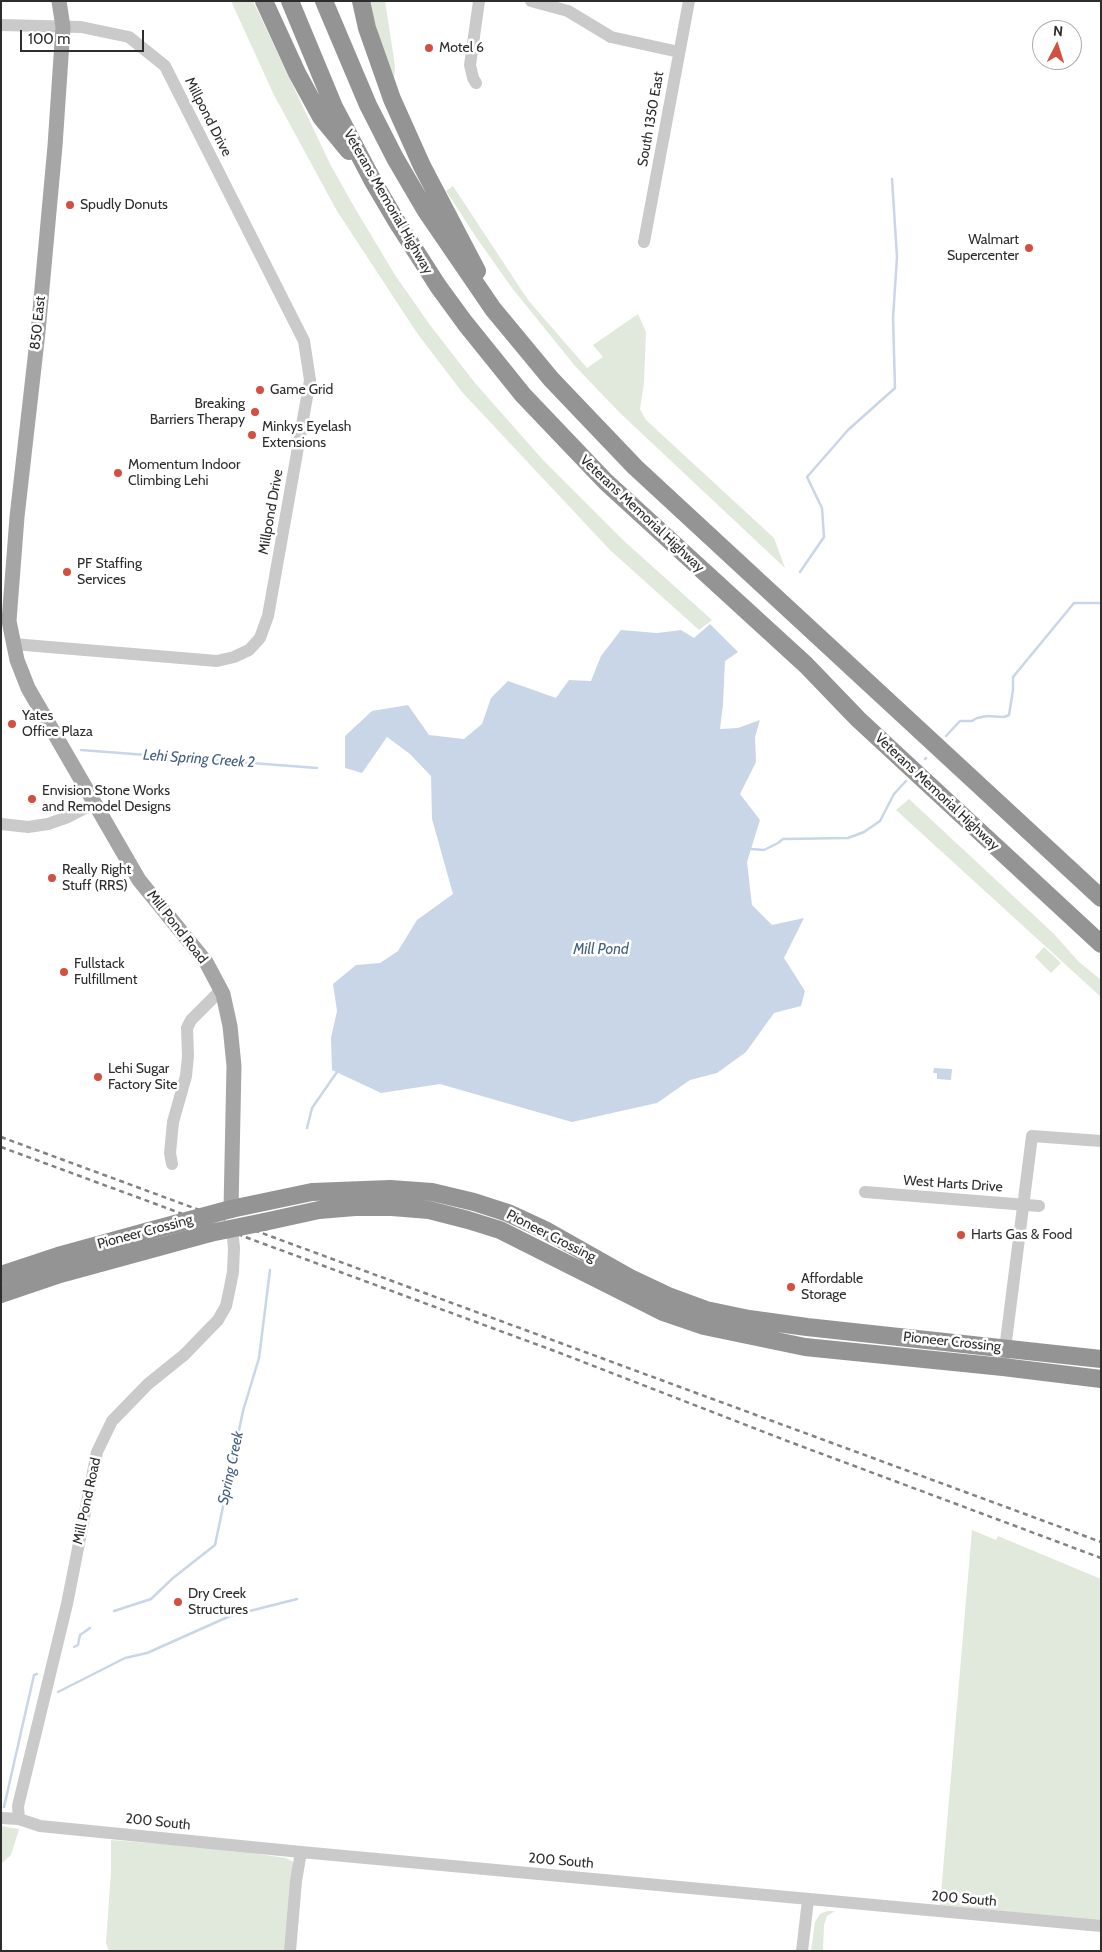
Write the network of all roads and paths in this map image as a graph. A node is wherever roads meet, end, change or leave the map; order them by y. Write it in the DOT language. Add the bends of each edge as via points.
graph roads {
  1 [pos="59,1"];
  2 [pos="264,1"];
  3 [pos="290,1"];
  4 [pos="324,1"];
  5 [pos="361,1"];
  6 [pos="479,1"];
  7 [pos="531,1"];
  8 [pos="689,1"];
  9 [pos="1,26"];
  10 [pos="63,27"];
  11 [pos="678,52"];
  12 [pos="476,83"];
  13 [pos="374,183"];
  14 [pos="644,242"];
  15 [pos="505,324"];
  16 [pos="13,644"];
  17 [pos="95,802"];
  18 [pos="1,824"];
  19 [pos="1101,898"];
  20 [pos="1101,944"];
  21 [pos="221,990"];
  22 [pos="1101,1141"];
  23 [pos="172,1164"];
  24 [pos="865,1192"];
  25 [pos="1024,1205"];
  26 [pos="1039,1206"];
  27 [pos="232,1209"];
  28 [pos="232,1228"];
  29 [pos="1,1276"];
  30 [pos="1,1294"];
  31 [pos="1005,1348"];
  32 [pos="1101,1360"];
  33 [pos="1004,1367"];
  34 [pos="1101,1379"];
  35 [pos="1101,1388"];
  36 [pos="1,1818"];
  37 [pos="20,1819"];
  38 [pos="301,1852"];
  39 [pos="808,1900"];
  40 [pos="1101,1926"];
  41 [pos="290,1951"];
  42 [pos="802,1951"];
  1 -- 10 [label="main road, 850 East"];
  2 -- 13 [label="highway" via="321,117"];
  3 -- 13 [label="highway, Veterans Memorial Highway" via="328,93"];
  4 -- 15 [label="highway, Veterans Memorial Highway" via="354,74 395,158 441,234"];
  5 -- 15 [label="highway" via="392,100 422,166"];
  6 -- 12 [label="street" via="470,65"];
  7 -- 11 [label="street" via="568,11 611,37"];
  8 -- 11 [label="street, South 1350 East"];
  9 -- 10 [label="street"];
  10 -- 16 [label="main road, 850 East" via="48,225 17,516 9,621"];
  10 -- 16 [label="street, Millpond Drive" via="129,37 165,66 304,341 310,380 268,616 260,638 249,650 216,661"];
  11 -- 14 [label="street, South 1350 East"];
  13 -- 20 [label="highway, Veterans Memorial Highway" via="413,248 465,323 523,395 574,451"];
  15 -- 19 [label="highway, Veterans Memorial Highway" via="561,391 624,456"];
  16 -- 17 [label="main road, Mill Pond Road" via="28,688"];
  17 -- 18 [label="street" via="48,824 28,827"];
  17 -- 21 [label="main road, Mill Pond Road" via="139,880 206,962"];
  21 -- 23 [label="street" via="187,1028 186,1076 173,1122"];
  21 -- 27 [label="main road, Mill Pond Road" via="230,1026 234,1066"];
  22 -- 25 [label="street" via="1032,1136"];
  24 -- 25 [label="street, West Harts Drive"];
  25 -- 26 [label="street, West Harts Drive"];
  25 -- 31 [label="street"];
  27 -- 29 [label="highway, Pioneer Crossing, bridge" via="58,1256"];
  27 -- 31 [label="highway, Pioneer Crossing" via="312,1192 353,1189 432,1192 508,1214 547,1231 639,1282 706,1310 807,1327"];
  28 -- 30 [label="highway, Pioneer Crossing, bridge" via="60,1274"];
  28 -- 33 [label="highway, Pioneer Crossing, bridge" via="318,1210 355,1207 429,1210 500,1230 663,1312 704,1326 805,1347"];
  28 -- 37 [label="street, Mill Pond Road, bridge" via="233,1272 226,1306 218,1320 184,1356 148,1384 112,1421 97,1452 67,1604 18,1806"];
  31 -- 32 [label="highway, Pioneer Crossing"];
  31 -- 33 [label="street"];
  33 -- 34 [label="highway, Pioneer Crossing"];
  33 -- 35 [label="highway" via="1036,1379"];
  36 -- 37 [label="street, 200 South"];
  37 -- 38 [label="street, 200 South" via="40,1826"];
  38 -- 39 [label="street, 200 South"];
  38 -- 41 [label="street"];
  39 -- 40 [label="street, 200 South"];
  39 -- 42 [label="street"];
}
